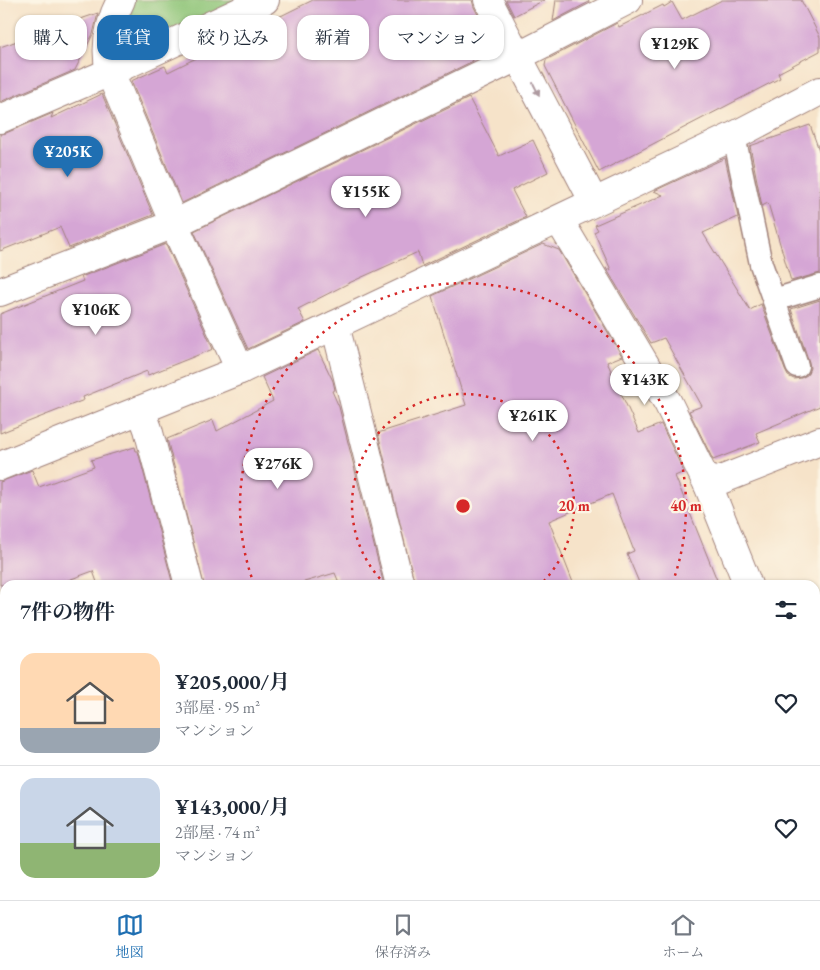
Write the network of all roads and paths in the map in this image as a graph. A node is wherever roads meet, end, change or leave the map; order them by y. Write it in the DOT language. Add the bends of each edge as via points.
graph roads {
  1 [pos="121,0"];
  2 [pos="265,0"];
  3 [pos="488,0"];
  4 [pos="628,0"];
  5 [pos="519,56"];
  6 [pos="110,72"];
  7 [pos="820,91"];
  8 [pos="0,119"];
  9 [pos="734,136"];
  10 [pos="594,202"];
  11 [pos="559,220"];
  12 [pos="174,224"];
  13 [pos="820,286"];
  14 [pos="0,292"];
  15 [pos="774,300"];
  16 [pos="335,325"];
  17 [pos="797,366"];
  18 [pos="240,370"];
  19 [pos="141,410"];
  20 [pos="820,442"];
  21 [pos="0,466"];
  22 [pos="708,485"];
  23 [pos="188,580"];
  24 [pos="399,580"];
  25 [pos="746,580"];
  1 -- 6 [label="street" via="108,34"];
  2 -- 6 [label="street"];
  3 -- 5 [label="street"];
  4 -- 5 [label="street"];
  5 -- 10 [label="street, one-way"];
  5 -- 12 [label="street"];
  6 -- 8 [label="street"];
  6 -- 12 [label="street"];
  7 -- 9 [label="street"];
  9 -- 10 [label="street"];
  9 -- 15 [label="lane" via="761,264"];
  10 -- 11 [label="street"];
  11 -- 16 [label="street"];
  11 -- 22 [label="street" via="668,403"];
  12 -- 14 [label="street"];
  12 -- 18 [label="street"];
  13 -- 15 [label="lane"];
  15 -- 17 [label="lane"];
  16 -- 18 [label="street"];
  16 -- 24 [label="street"];
  18 -- 19 [label="street"];
  19 -- 21 [label="street"];
  19 -- 23 [label="street"];
  20 -- 22 [label="street"];
  22 -- 25 [label="street"];
}
